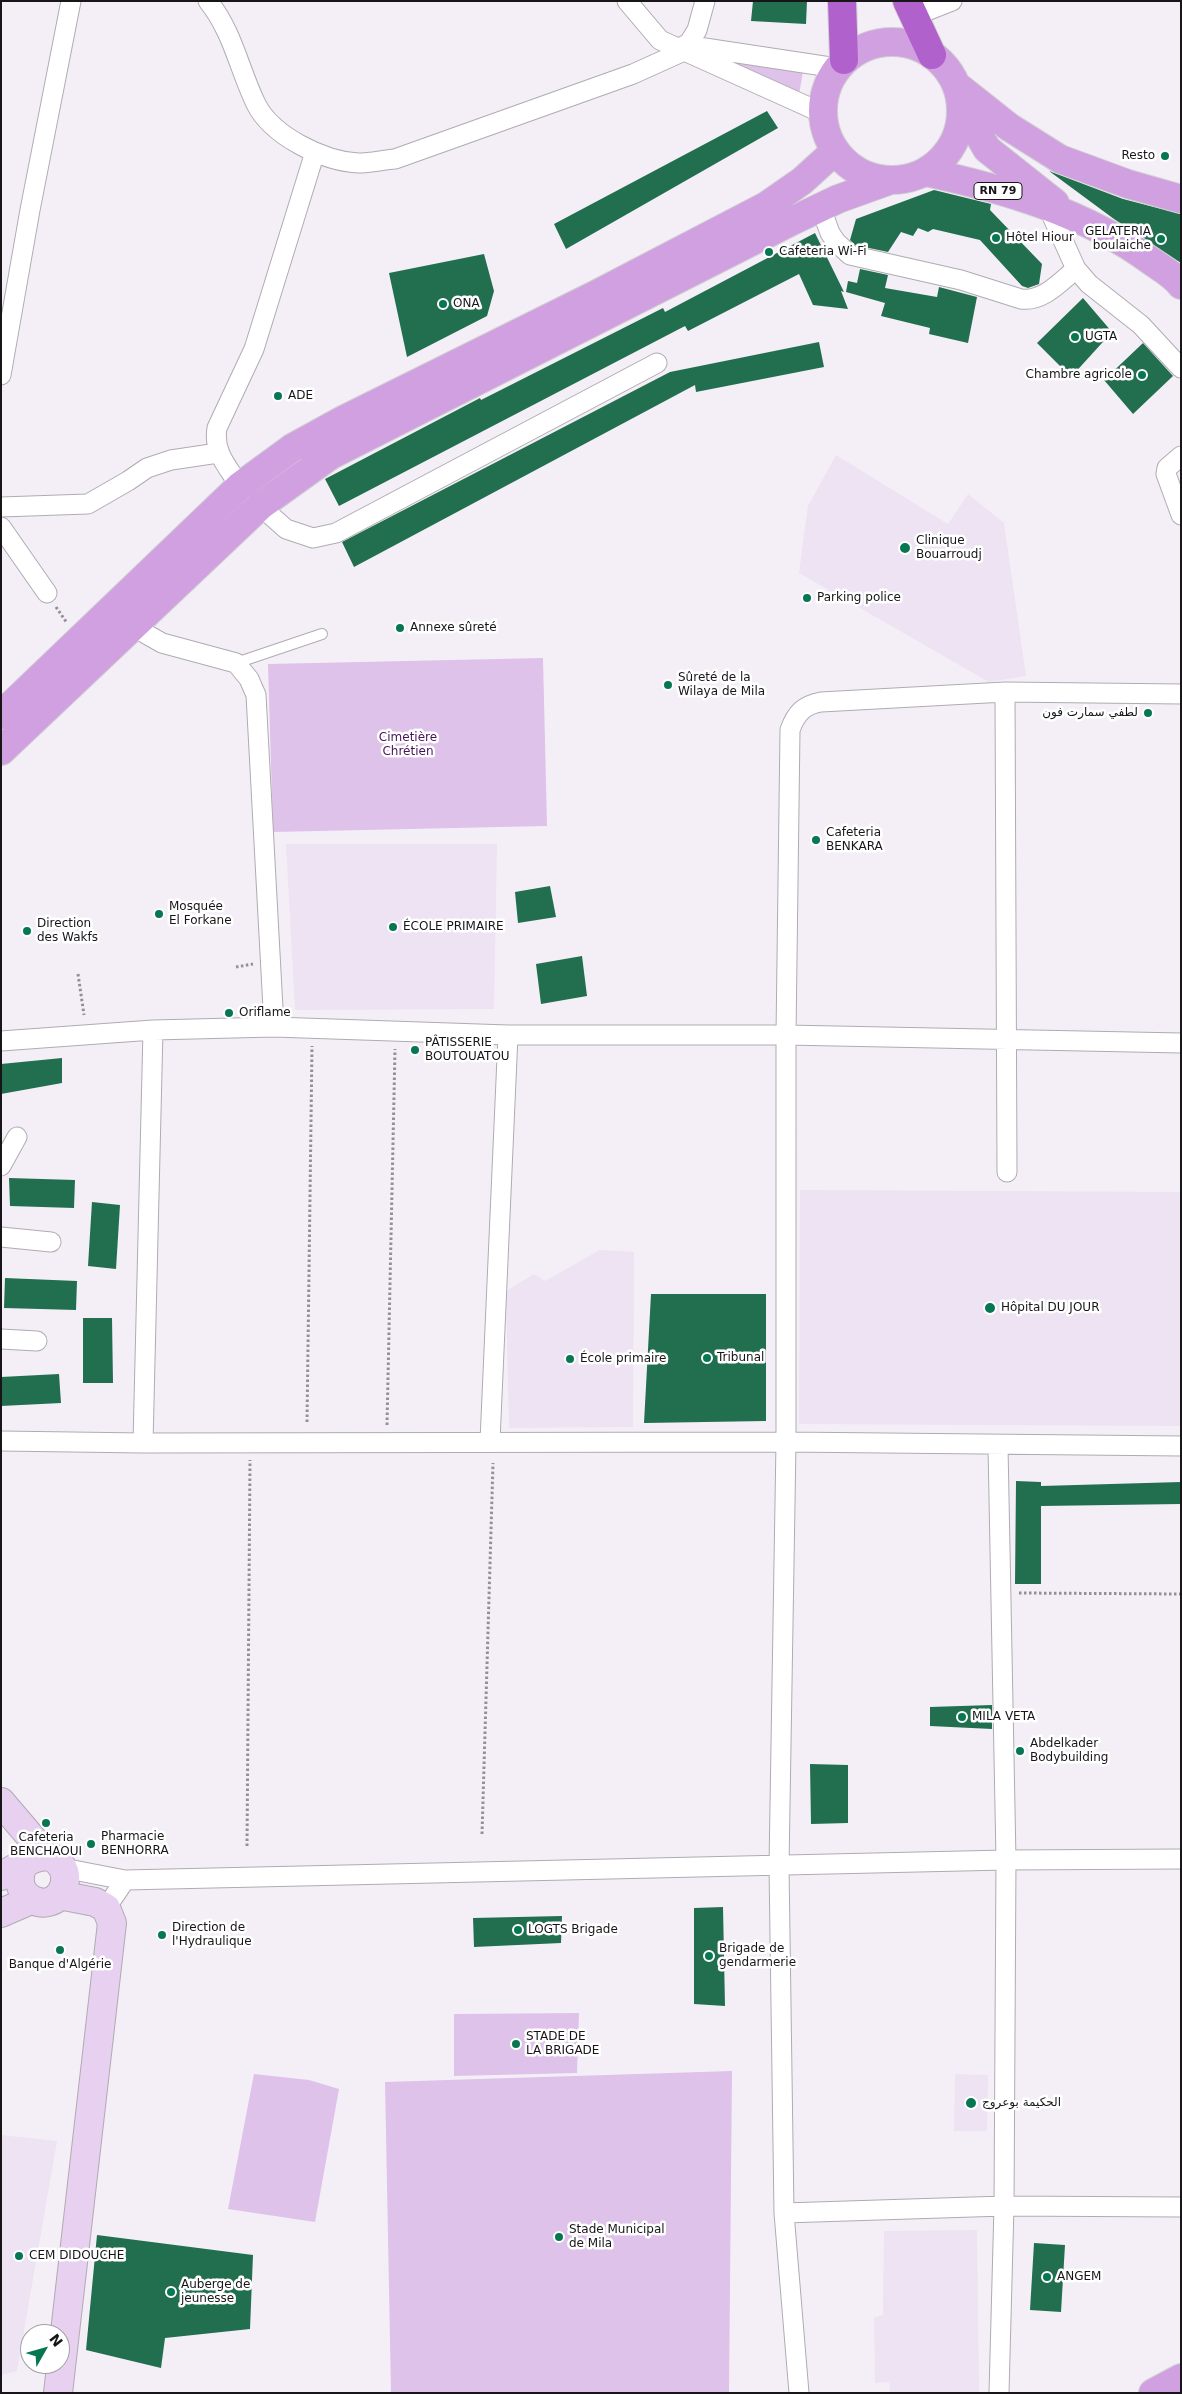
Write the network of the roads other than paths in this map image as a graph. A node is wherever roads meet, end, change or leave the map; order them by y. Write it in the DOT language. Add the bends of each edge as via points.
graph roads {
  1 [pos="71,1"];
  2 [pos="208,1"];
  3 [pos="627,1"];
  4 [pos="705,1"];
  5 [pos="842,1"];
  6 [pos="952,1"];
  7 [pos="910,9"];
  8 [pos="686,48"];
  9 [pos="932,54"];
  10 [pos="840,64"];
  11 [pos="958,94"];
  12 [pos="822,113"];
  13 [pos="987,149"];
  14 [pos="834,151"];
  15 [pos="315,152"];
  16 [pos="1060,159"];
  17 [pos="934,166"];
  18 [pos="888,180"];
  19 [pos="1181,200"];
  20 [pos="821,208"];
  21 [pos="1058,210"];
  22 [pos="1076,269"];
  23 [pos="1181,285"];
  24 [pos="657,363"];
  25 [pos="1181,368"];
  26 [pos="1,375"];
  27 [pos="218,453"];
  28 [pos="1181,456"];
  29 [pos="240,486"];
  30 [pos="260,506"];
  31 [pos="1,507"];
  32 [pos="1181,515"];
  33 [pos="1,527"];
  34 [pos="47,593"];
  35 [pos="132,626"];
  36 [pos="322,634"];
  37 [pos="236,663"];
  38 [pos="1005,692"];
  39 [pos="1181,694"];
  40 [pos="1,715"];
  41 [pos="1,751"];
  42 [pos="274,1027"];
  43 [pos="153,1030"];
  44 [pos="508,1035"];
  45 [pos="786,1035"];
  46 [pos="1006,1040"];
  47 [pos="1,1041"];
  48 [pos="1181,1043"];
  49 [pos="17,1138"];
  50 [pos="1,1166"];
  51 [pos="1007,1172"];
  52 [pos="1,1237"];
  53 [pos="51,1242"];
  54 [pos="1,1339"];
  55 [pos="38,1342"];
  56 [pos="1,1440"];
  57 [pos="490,1442"];
  58 [pos="786,1442"];
  59 [pos="143,1443"];
  60 [pos="998,1446"];
  61 [pos="1181,1446"];
  62 [pos="1,1802"];
  63 [pos="1,1824"];
  64 [pos="1181,1859"];
  65 [pos="1006,1860"];
  66 [pos="32,1866"];
  67 [pos="779,1866"];
  68 [pos="125,1880"];
  69 [pos="59,1895"];
  70 [pos="31,1900"];
  71 [pos="106,1908"];
  72 [pos="1,1913"];
  73 [pos="1004,2206"];
  74 [pos="1181,2207"];
  75 [pos="784,2212"];
  76 [pos="1181,2378"];
  77 [pos="58,2393"];
  78 [pos="799,2393"];
  79 [pos="999,2393"];
  80 [pos="1153,2393"];
  1 -- 26 [label="street"];
  2 -- 15 [label="street" via="225,25 257,104 270,123"];
  3 -- 8 [label="street" via="660,40"];
  4 -- 8 [label="street" via="697,30"];
  5 -- 10 [label="highway"];
  6 -- 7 [label="street"];
  7 -- 9 [label="highway"];
  8 -- 10 [label="street"];
  8 -- 12 [label="street"];
  8 -- 15 [label="street" via="633,74 395,159 358,163 324,157"];
  9 -- 10 [label="main road" via="915,45 877,42 859,49"];
  9 -- 11 [label="main road" via="946,68"];
  10 -- 12 [label="main road" via="824,93"];
  11 -- 13 [label="main road"];
  11 -- 16 [label="main road"];
  11 -- 17 [label="main road" via="958,131 954,143"];
  12 -- 14 [label="main road" via="825,132"];
  13 -- 16 [label="main road"];
  13 -- 17 [label="main road"];
  13 -- 21 [label="main road, RN 79"];
  14 -- 18 [label="main road" via="849,166 867,176"];
  14 -- 29 [label="main road" via="802,181 766,206 343,420 292,448"];
  15 -- 27 [label="street" via="254,349 217,428 215,441"];
  16 -- 19 [label="main road"];
  17 -- 18 [label="main road" via="908,179"];
  17 -- 21 [label="main road, RN 79" via="962,180"];
  18 -- 20 [label="main road"];
  20 -- 22 [label="street" via="830,233 850,255 961,280 1021,299 1041,297"];
  20 -- 30 [label="main road" via="331,454"];
  21 -- 22 [label="street"];
  21 -- 23 [label="main road, RN 79" via="1126,243"];
  22 -- 25 [label="street" via="1088,284 1141,325"];
  24 -- 30 [label="street" via="336,532 313,538 286,529"];
  27 -- 29 [label="street"];
  27 -- 31 [label="street" via="172,460 147,468 88,504"];
  28 -- 32 [label="street" via="1167,468 1166,474"];
  29 -- 40 [label="main road"];
  30 -- 35 [label="main road"];
  33 -- 34 [label="street"];
  35 -- 37 [label="street" via="162,643"];
  35 -- 41 [label="main road"];
  36 -- 37 [label="lane"];
  37 -- 42 [label="street" via="249,679 256,695"];
  38 -- 39 [label="street"];
  38 -- 45 [label="street" via="821,702 810,704 794,719 790,730"];
  38 -- 46 [label="street"];
  42 -- 43 [label="street"];
  42 -- 44 [label="street"];
  43 -- 47 [label="street"];
  43 -- 59 [label="street"];
  44 -- 45 [label="street"];
  44 -- 57 [label="street"];
  45 -- 46 [label="street"];
  45 -- 58 [label="street"];
  46 -- 48 [label="street"];
  46 -- 51 [label="street"];
  49 -- 50 [label="street"];
  52 -- 53 [label="street"];
  54 -- 55 [label="street"];
  56 -- 59 [label="street"];
  57 -- 58 [label="street"];
  57 -- 59 [label="street"];
  58 -- 60 [label="street"];
  58 -- 67 [label="street"];
  60 -- 61 [label="street"];
  60 -- 65 [label="street"];
  62 -- 66 [label="main road"];
  63 -- 66 [label="main road"];
  64 -- 65 [label="street"];
  65 -- 67 [label="street"];
  65 -- 73 [label="street"];
  66 -- 68 [label="street"];
  66 -- 69 [label="main road" via="65,1882"];
  66 -- 70 [label="main road" via="19,1880 25,1895"];
  67 -- 68 [label="street"];
  67 -- 75 [label="street"];
  68 -- 71 [label="street"];
  69 -- 70 [label="main road" via="46,1902"];
  69 -- 71 [label="main road" via="95,1902"];
  70 -- 72 [label="main road"];
  71 -- 77 [label="main road" via="112,1923"];
  73 -- 74 [label="street"];
  73 -- 75 [label="street"];
  73 -- 79 [label="street"];
  75 -- 78 [label="street"];
  76 -- 80 [label="main road"];
}
